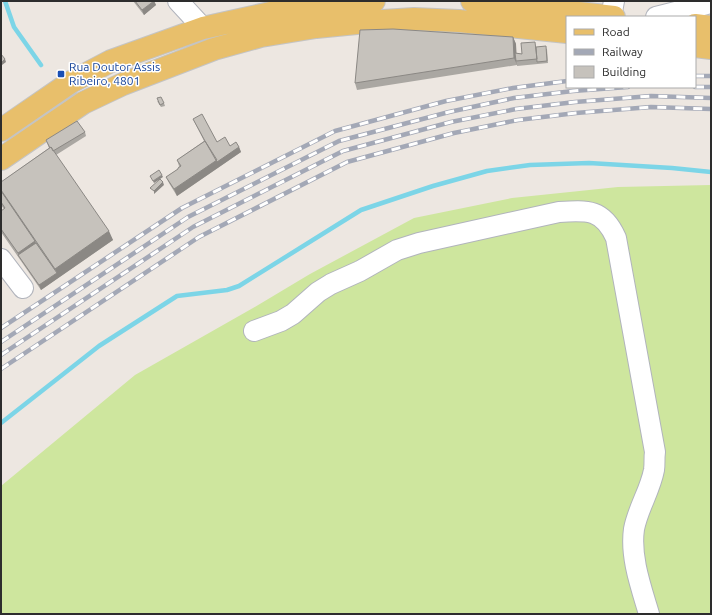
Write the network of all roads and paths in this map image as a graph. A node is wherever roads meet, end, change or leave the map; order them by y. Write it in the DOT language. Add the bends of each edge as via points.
graph roads {
  1 [pos="178,1"];
  2 [pos="361,1"];
  3 [pos="480,1"];
  4 [pos="614,1"];
  5 [pos="711,3"];
  6 [pos="605,16"];
  7 [pos="613,16"];
  8 [pos="660,16"];
  9 [pos="696,25"];
  10 [pos="711,27"];
  11 [pos="203,28"];
  12 [pos="566,32"];
  13 [pos="696,46"];
  14 [pos="711,48"];
  15 [pos="1,130"];
  16 [pos="1,159"];
  17 [pos="1,259"];
  18 [pos="23,288"];
  19 [pos="254,331"];
  20 [pos="649,614"];
  1 -- 11 [label="street"];
  2 -- 11 [label="main road" via="275,12"];
  3 -- 6 [label="main road"];
  4 -- 7 [label="street"];
  5 -- 8 [label="street"];
  9 -- 10 [label="main road"];
  11 -- 15 [label="main road" via="111,61 71,82"];
  12 -- 16 [label="main road" via="414,19 316,27 261,36 214,49 123,84 83,103"];
  13 -- 14 [label="main road"];
  17 -- 18 [label="street"];
  19 -- 20 [label="street" via="281,321 318,292 397,250 559,212 589,212 602,217 616,238 654,452 654,469 635,528 633,549"];
}
